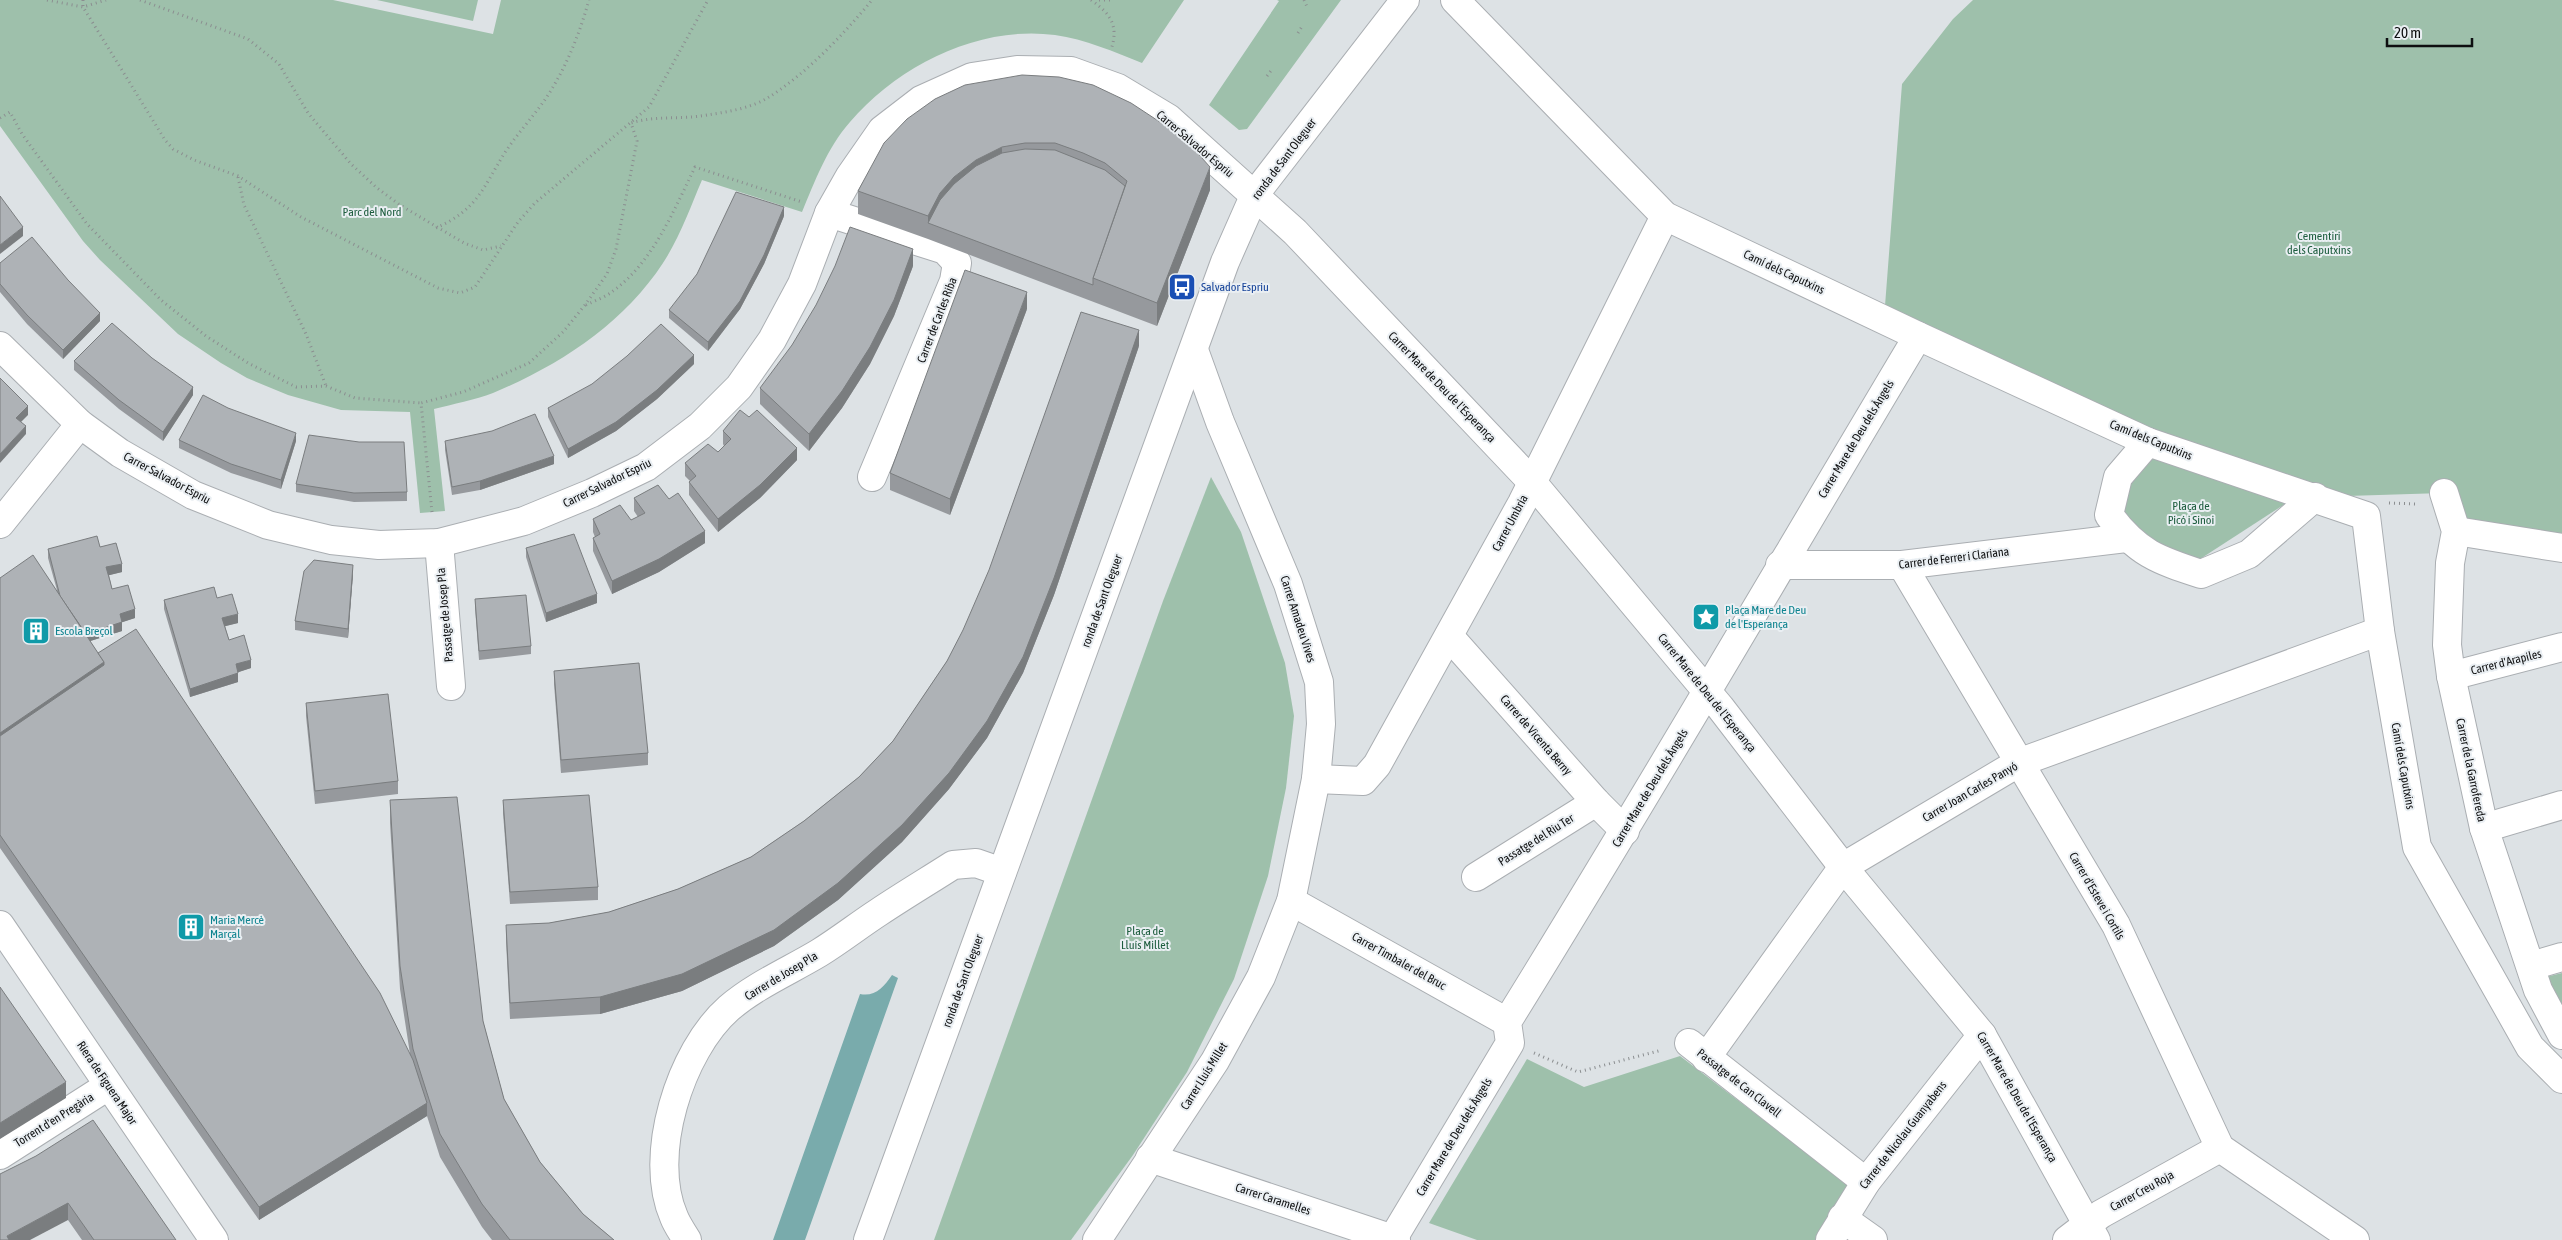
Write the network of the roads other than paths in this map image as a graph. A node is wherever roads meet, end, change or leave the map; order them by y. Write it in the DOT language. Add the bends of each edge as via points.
graph roads {
  1 [pos="1405,0"];
  2 [pos="1454,0"];
  3 [pos="1255,194"];
  4 [pos="818,208"];
  5 [pos="1666,216"];
  6 [pos="1918,336"];
  7 [pos="0,346"];
  8 [pos="1194,350"];
  9 [pos="80,424"];
  10 [pos="2148,442"];
  11 [pos="872,477"];
  12 [pos="1532,482"];
  13 [pos="2444,493"];
  14 [pos="2315,497"];
  15 [pos="0,524"];
  16 [pos="2456,531"];
  17 [pos="2126,538"];
  18 [pos="439,543"];
  19 [pos="2562,548"];
  20 [pos="1780,565"];
  21 [pos="1902,565"];
  22 [pos="2380,631"];
  23 [pos="1449,636"];
  24 [pos="2562,647"];
  25 [pos="2450,676"];
  26 [pos="450,686"];
  27 [pos="1706,692"];
  28 [pos="2018,763"];
  29 [pos="1316,779"];
  30 [pos="1596,802"];
  31 [pos="2562,805"];
  32 [pos="2484,828"];
  33 [pos="1625,831"];
  34 [pos="1843,867"];
  35 [pos="1002,872"];
  36 [pos="1476,878"];
  37 [pos="1290,901"];
  38 [pos="0,926"];
  39 [pos="2562,957"];
  40 [pos="2531,966"];
  41 [pos="1509,1032"];
  42 [pos="1982,1035"];
  43 [pos="2562,1035"];
  44 [pos="1698,1051"];
  45 [pos="2562,1079"];
  46 [pos="108,1086"];
  47 [pos="2220,1148"];
  48 [pos="0,1155"];
  49 [pos="1150,1158"];
  50 [pos="1866,1182"];
  51 [pos="1836,1229"];
  52 [pos="2092,1231"];
  53 [pos="214,1240"];
  54 [pos="687,1240"];
  55 [pos="868,1240"];
  56 [pos="1097,1240"];
  57 [pos="1394,1240"];
  58 [pos="1873,1240"];
  59 [pos="2067,1240"];
  60 [pos="2355,1240"];
  1 -- 3 [label="street, ronda de Sant Oleguer"];
  2 -- 5 [label="street, Camí dels Caputxins"];
  3 -- 4 [label="street, Carrer Salvador Espriu" via="1168,118 1118,88 1071,71 1017,70 972,77 921,100 882,130 850,176"];
  3 -- 8 [label="street, ronda de Sant Oleguer" via="1225,262"];
  3 -- 12 [label="street, Carrer Mare de Deu de l'Esperança"];
  4 -- 11 [label="street, Carrer de Carles Riba" via="945,250 956,264 954,281"];
  4 -- 18 [label="street, Carrer Salvador Espriu" via="802,284 772,340 739,387 700,426 646,467 592,493 524,521"];
  5 -- 6 [label="street, Camí dels Caputxins"];
  5 -- 12 [label="street, Carrer Umbria"];
  6 -- 10 [label="street, Camí dels Caputxins"];
  6 -- 20 [label="street, Carrer Mare de Deu dels Àngels"];
  7 -- 9 [label="street, Carrer Salvador Espriu"];
  8 -- 29 [label="street, Carrer Amadeu Vives" via="1220,422 1288,584 1319,682 1321,724"];
  8 -- 35 [label="street, ronda de Sant Oleguer"];
  9 -- 15 [label="street"];
  9 -- 18 [label="street, Carrer Salvador Espriu" via="120,453 193,495 268,525 332,540 379,545"];
  10 -- 14 [label="street, Camí dels Caputxins"];
  10 -- 17 [label="street" via="2118,477 2109,516"];
  12 -- 23 [label="street, Carrer Umbria"];
  12 -- 27 [label="street, Carrer Mare de Deu de l'Esperança"];
  13 -- 16 [label="street, Carrer de la Garrofereda"];
  14 -- 17 [label="street" via="2249,554 2201,574 2160,561"];
  14 -- 22 [label="street, Camí dels Caputxins" via="2366,516"];
  16 -- 19 [label="street"];
  16 -- 25 [label="street, Carrer de la Garrofereda" via="2450,563 2447,645"];
  17 -- 21 [label="street, Carrer de Ferrer i Clariana"];
  18 -- 26 [label="street, Passatge de Josep Pla"];
  20 -- 21 [label="street, Carrer de Ferrer i Clariana"];
  20 -- 27 [label="street, Carrer Mare de Deu dels Àngels"];
  21 -- 28 [label="street, Carrer d'Esteve i Cortils"];
  22 -- 28 [label="street, Carrer Joan Carles Panyó"];
  22 -- 45 [label="street, Camí dels Caputxins" via="2417,846 2530,1047"];
  23 -- 29 [label="street, Carrer Umbria" via="1377,765 1368,775 1363,780"];
  23 -- 30 [label="street, Carrer de Vicenta Berny"];
  24 -- 25 [label="street, Carrer d'Arapiles"];
  25 -- 32 [label="street, Carrer de la Garrofereda"];
  27 -- 33 [label="street, Carrer Mare de Deu dels Àngels"];
  27 -- 34 [label="street, Carrer Mare de Deu de l'Esperança"];
  28 -- 34 [label="street, Carrer Joan Carles Panyó"];
  28 -- 47 [label="street, Carrer d'Esteve i Cortils" via="2116,924"];
  29 -- 37 [label="street, Carrer Amadeu Vives"];
  30 -- 33 [label="street, Carrer de Vicenta Berny"];
  30 -- 36 [label="street, Passatge del Riu Ter"];
  31 -- 32 [label="street"];
  32 -- 40 [label="street, Carrer de la Garrofereda"];
  33 -- 41 [label="street, Carrer Mare de Deu dels Àngels"];
  34 -- 42 [label="street, Carrer Mare de Deu de l'Esperança"];
  34 -- 44 [label="street, Carrer Joan Carles Panyó"];
  35 -- 54 [label="street, Carrer de Josep Pla" via="976,863 952,866 820,952 766,982 729,1008 708,1030 686,1067 674,1100 666,1141 665,1177 673,1216"];
  35 -- 55 [label="street, ronda de Sant Oleguer"];
  37 -- 41 [label="street, Carrer Timbaler del Bruc"];
  37 -- 49 [label="street, Carrer Lluís Millet" via="1261,977 1215,1061"];
  38 -- 46 [label="street, Riera de Figuera Major"];
  39 -- 40 [label="street"];
  40 -- 43 [label="street, Carrer de la Garrofereda" via="2538,990"];
  41 -- 57 [label="street, Carrer Mare de Deu dels Àngels"];
  42 -- 50 [label="street, Carrer de Nicolau Guanyabens"];
  42 -- 52 [label="street, Carrer Mare de Deu de l'Esperança"];
  44 -- 50 [label="street, Passatge de Can Clavell"];
  46 -- 48 [label="street, Torrent d'en Pregària"];
  46 -- 53 [label="street, Riera de Figuera Major"];
  47 -- 52 [label="street, Carrer Creu Roja"];
  47 -- 60 [label="street"];
  49 -- 56 [label="street, Carrer Lluís Millet"];
  49 -- 57 [label="street, Carrer Caramelles"];
  50 -- 51 [label="street, Carrer de Nicolau Guanyabens"];
  51 -- 58 [label="street"];
  52 -- 59 [label="street, Carrer Creu Roja"];
}
